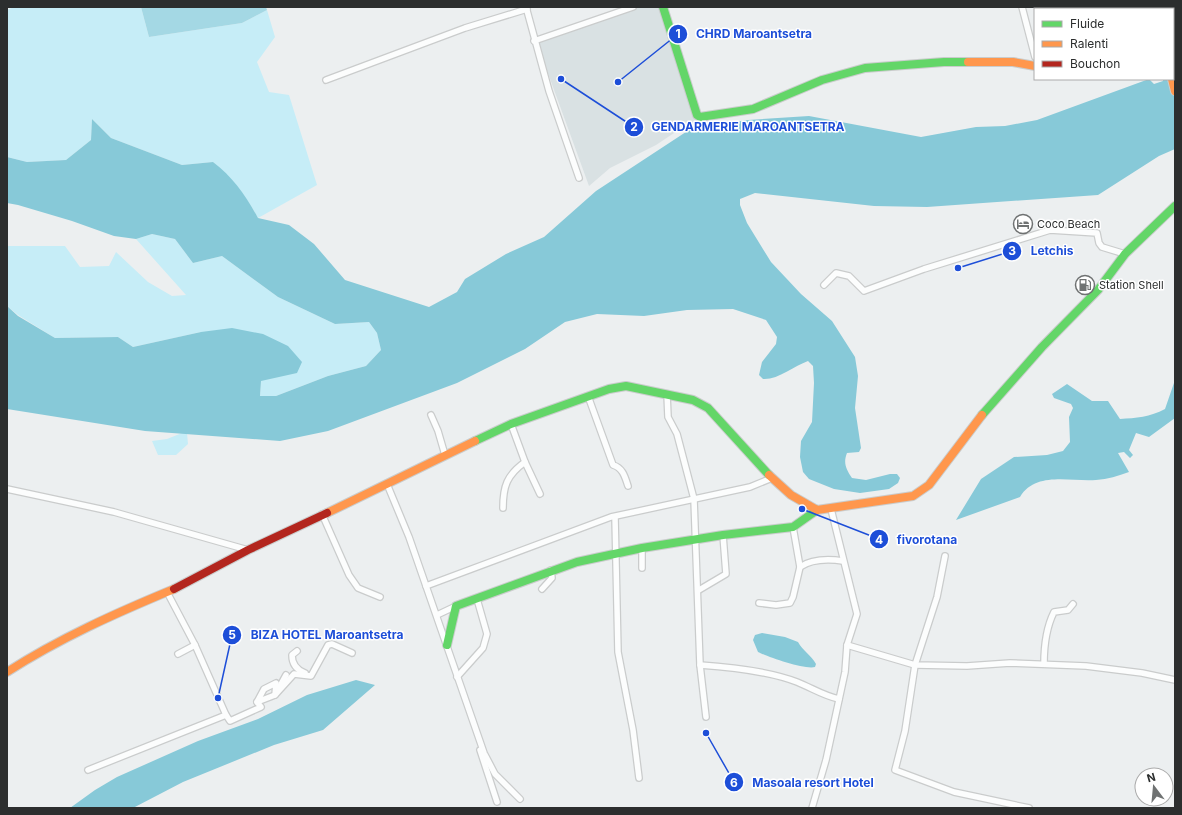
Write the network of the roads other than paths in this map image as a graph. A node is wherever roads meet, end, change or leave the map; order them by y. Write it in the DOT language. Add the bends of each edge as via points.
graph roads {
  1 [pos="632,7"];
  2 [pos="1022,7"];
  3 [pos="526,8"];
  4 [pos="664,8"];
  5 [pos="534,41"];
  6 [pos="1034,53"];
  7 [pos="1034,66"];
  8 [pos="326,80"];
  9 [pos="1172,80"];
  10 [pos="1175,91"];
  11 [pos="579,178"];
  12 [pos="1175,206"];
  13 [pos="1125,254"];
  14 [pos="824,285"];
  15 [pos="667,394"];
  16 [pos="588,396"];
  17 [pos="431,415"];
  18 [pos="511,424"];
  19 [pos="445,455"];
  20 [pos="525,462"];
  21 [pos="772,478"];
  22 [pos="387,484"];
  23 [pos="628,486"];
  24 [pos="7,489"];
  25 [pos="540,494"];
  26 [pos="694,499"];
  27 [pos="503,508"];
  28 [pos="831,509"];
  29 [pos="817,510"];
  30 [pos="322,514"];
  31 [pos="615,517"];
  32 [pos="793,526"];
  33 [pos="722,535"];
  34 [pos="696,539"];
  35 [pos="642,548"];
  36 [pos="248,550"];
  37 [pos="615,552"];
  38 [pos="945,556"];
  39 [pos="843,561"];
  40 [pos="800,567"];
  41 [pos="642,568"];
  42 [pos="551,570"];
  43 [pos="426,586"];
  44 [pos="542,589"];
  45 [pos="699,590"];
  46 [pos="167,592"];
  47 [pos="380,597"];
  48 [pos="477,599"];
  49 [pos="759,603"];
  50 [pos="1074,604"];
  51 [pos="456,606"];
  52 [pos="437,615"];
  53 [pos="847,644"];
  54 [pos="196,645"];
  55 [pos="447,645"];
  56 [pos="297,651"];
  57 [pos="352,653"];
  58 [pos="178,654"];
  59 [pos="1044,664"];
  60 [pos="700,665"];
  61 [pos="915,665"];
  62 [pos="7,672"];
  63 [pos="286,675"];
  64 [pos="311,676"];
  65 [pos="457,677"];
  66 [pos="1175,680"];
  67 [pos="276,695"];
  68 [pos="839,699"];
  69 [pos="257,702"];
  70 [pos="226,715"];
  71 [pos="706,717"];
  72 [pos="476,728"];
  73 [pos="88,770"];
  74 [pos="639,778"];
  75 [pos="520,799"];
  76 [pos="497,802"];
  77 [pos="812,808"];
  78 [pos="1029,808"];
  1 -- 5 [label="street"];
  2 -- 6 [label="street"];
  3 -- 5 [label="street"];
  3 -- 8 [label="street"];
  4 -- 7 [label="main road" via="697,115 700,117 754,109 822,80 865,68 944,62 1013,62"];
  5 -- 11 [label="street"];
  9 -- 10 [label="main road"];
  12 -- 13 [label="main road"];
  13 -- 14 [label="street" via="1102,247 1098,243 1097,233 1050,230 924,269 864,291 849,276 836,273"];
  13 -- 28 [label="main road" via="1098,290 990,405 929,485 914,496"];
  15 -- 16 [label="main road" via="626,386"];
  15 -- 21 [label="main road" via="693,400 708,408"];
  15 -- 26 [label="street" via="668,417 677,434"];
  16 -- 18 [label="main road"];
  16 -- 23 [label="street" via="605,447 613,465 623,472"];
  17 -- 19 [label="street"];
  18 -- 19 [label="main road"];
  18 -- 20 [label="street"];
  19 -- 22 [label="main road"];
  20 -- 25 [label="street"];
  20 -- 27 [label="street" via="505,482"];
  21 -- 26 [label="street" via="750,487"];
  21 -- 29 [label="main road" via="791,495"];
  22 -- 30 [label="main road"];
  22 -- 43 [label="street"];
  24 -- 36 [label="street" via="114,512"];
  26 -- 31 [label="street"];
  26 -- 34 [label="street"];
  28 -- 29 [label="main road"];
  28 -- 39 [label="street"];
  29 -- 32 [label="main road"];
  30 -- 36 [label="main road"];
  30 -- 47 [label="street" via="349,575 358,588"];
  31 -- 37 [label="street"];
  31 -- 43 [label="street"];
  32 -- 33 [label="main road"];
  32 -- 40 [label="street"];
  33 -- 34 [label="main road"];
  33 -- 45 [label="street" via="726,574"];
  34 -- 35 [label="main road"];
  34 -- 45 [label="street"];
  35 -- 37 [label="main road"];
  35 -- 41 [label="street"];
  36 -- 46 [label="main road"];
  37 -- 42 [label="main road"];
  37 -- 74 [label="street" via="618,652"];
  38 -- 61 [label="street" via="937,597"];
  39 -- 40 [label="street" via="825,560"];
  39 -- 53 [label="street" via="857,614"];
  40 -- 49 [label="street" via="790,602 776,605"];
  42 -- 44 [label="street" via="552,578"];
  42 -- 48 [label="main road"];
  43 -- 52 [label="street"];
  45 -- 60 [label="street" via="697,604"];
  46 -- 54 [label="street"];
  46 -- 62 [label="main road" via="91,624 41,650"];
  48 -- 51 [label="main road"];
  48 -- 65 [label="street" via="488,634 483,648"];
  50 -- 59 [label="street" via="1068,610 1054,612 1044,649"];
  51 -- 52 [label="street"];
  51 -- 55 [label="main road"];
  52 -- 55 [label="street"];
  53 -- 61 [label="street"];
  53 -- 68 [label="street" via="845,672"];
  54 -- 58 [label="street"];
  54 -- 70 [label="street"];
  55 -- 65 [label="street"];
  56 -- 64 [label="street" via="292,655 292,661 298,671"];
  57 -- 64 [label="street" via="332,644 328,645"];
  59 -- 61 [label="street"];
  59 -- 66 [label="street" via="1086,666"];
  60 -- 68 [label="street" via="765,673 797,682 827,697"];
  60 -- 71 [label="street"];
  61 -- 78 [label="street" via="905,730 895,770 954,792"];
  63 -- 67 [label="street"];
  64 -- 67 [label="street" via="294,674"];
  65 -- 72 [label="street"];
  67 -- 69 [label="street"];
  67 -- 69 [label="street" via="276,683 264,689"];
  68 -- 77 [label="street" via="826,760"];
  69 -- 70 [label="street" via="261,707 230,721"];
  70 -- 73 [label="street"];
  72 -- 75 [label="street" via="484,753 495,774"];
  72 -- 76 [label="street" via="481,754"];
}
